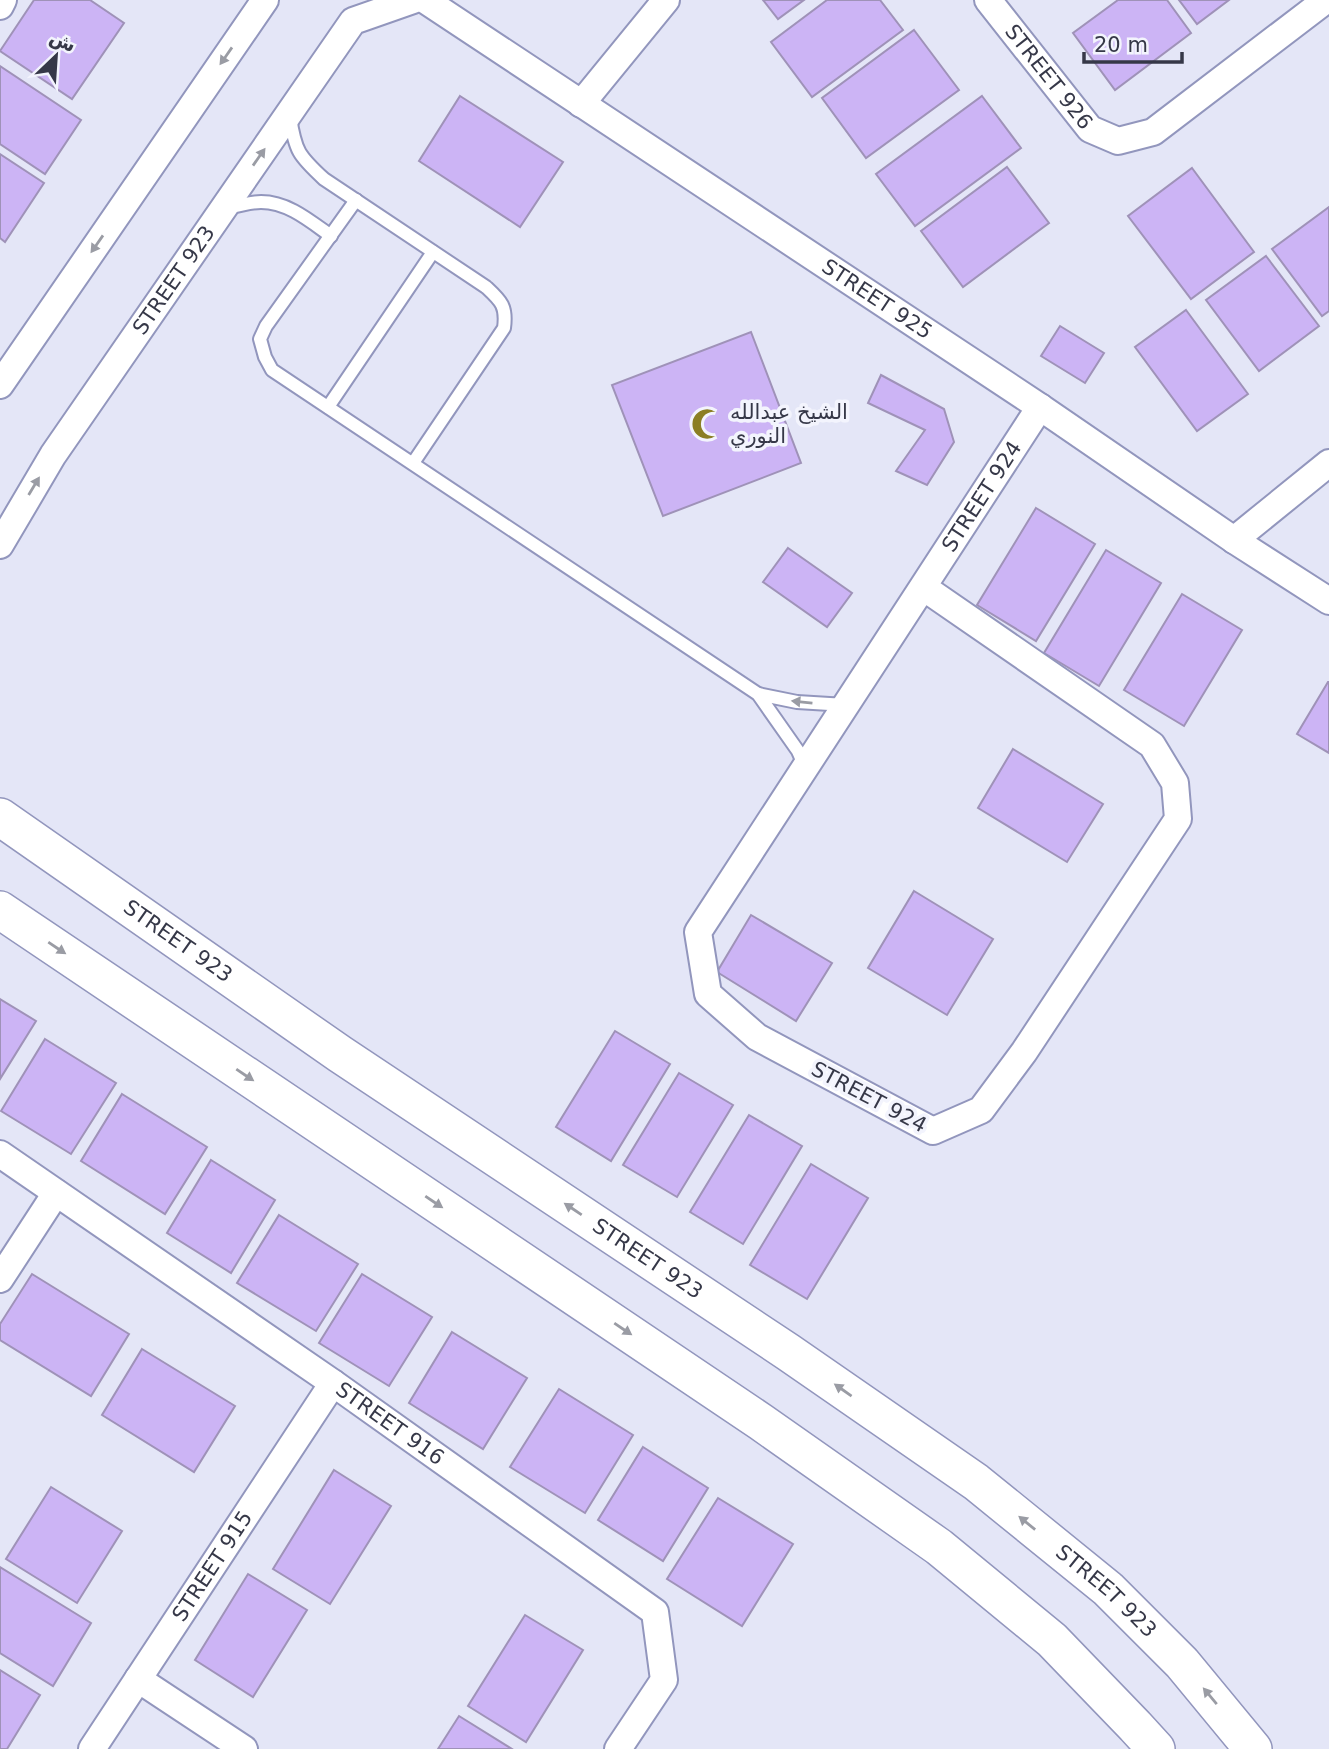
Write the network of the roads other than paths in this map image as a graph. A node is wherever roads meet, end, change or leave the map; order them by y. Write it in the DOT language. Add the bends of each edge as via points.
graph roads {
  1 [pos="3,0"];
  2 [pos="265,0"];
  3 [pos="413,0"];
  4 [pos="425,0"];
  5 [pos="666,0"];
  6 [pos="988,0"];
  7 [pos="1326,0"];
  8 [pos="0,6"];
  9 [pos="352,11"];
  10 [pos="581,104"];
  11 [pos="290,113"];
  12 [pos="356,200"];
  13 [pos="224,208"];
  14 [pos="331,236"];
  15 [pos="433,252"];
  16 [pos="0,385"];
  17 [pos="328,407"];
  18 [pos="1040,407"];
  19 [pos="414,463"];
  20 [pos="1329,463"];
  21 [pos="1234,541"];
  22 [pos="0,545"];
  23 [pos="923,587"];
  24 [pos="1329,601"];
  25 [pos="758,694"];
  26 [pos="846,705"];
  27 [pos="806,767"];
  28 [pos="0,817"];
  29 [pos="0,910"];
  30 [pos="0,1154"];
  31 [pos="55,1193"];
  32 [pos="0,1279"];
  33 [pos="332,1383"];
  34 [pos="138,1679"];
  35 [pos="92,1749"];
  36 [pos="244,1749"];
  37 [pos="618,1749"];
  38 [pos="1156,1749"];
  39 [pos="1253,1749"];
  1 -- 8 [label="street"];
  2 -- 16 [label="street, one-way"];
  3 -- 9 [label="street, STREET 923"];
  4 -- 10 [label="street, STREET 925"];
  5 -- 10 [label="street"];
  6 -- 7 [label="street, STREET 926" via="1090,129 1118,141 1153,132"];
  9 -- 11 [label="street, STREET 923"];
  10 -- 18 [label="street, STREET 925"];
  11 -- 12 [label="lane" via="294,142 304,161"];
  13 -- 11 [label="street, STREET 923, one-way"];
  12 -- 14 [label="lane"];
  12 -- 15 [label="lane"];
  13 -- 14 [label="lane" via="261,202 282,205"];
  22 -- 13 [label="street, STREET 923, one-way" via="53,455"];
  14 -- 17 [label="lane" via="260,339 272,369"];
  15 -- 17 [label="lane"];
  15 -- 19 [label="lane" via="486,287 506,314 504,328"];
  17 -- 19 [label="lane"];
  18 -- 21 [label="street, STREET 925"];
  18 -- 23 [label="street, STREET 924"];
  19 -- 25 [label="lane"];
  20 -- 21 [label="street"];
  21 -- 24 [label="street, STREET 925"];
  23 -- 26 [label="street, STREET 924"];
  23 -- 27 [label="street, STREET 924" via="1153,745 1175,783 1178,819 981,1110 933,1131 757,1037 708,994 698,932"];
  26 -- 25 [label="lane, one-way"];
  25 -- 27 [label="lane"];
  26 -- 27 [label="street, STREET 924"];
  39 -- 28 [label="street, STREET 923, one-way" via="1182,1663 1108,1590 976,1482 340,1054"];
  29 -- 38 [label="street, one-way" via="761,1422 939,1547 1052,1640"];
  30 -- 31 [label="street, STREET 916"];
  31 -- 32 [label="street"];
  31 -- 33 [label="street, STREET 916"];
  33 -- 34 [label="street, STREET 915"];
  33 -- 37 [label="street, STREET 916" via="654,1612 664,1680"];
  34 -- 35 [label="street, STREET 915"];
  34 -- 36 [label="street"];
}
